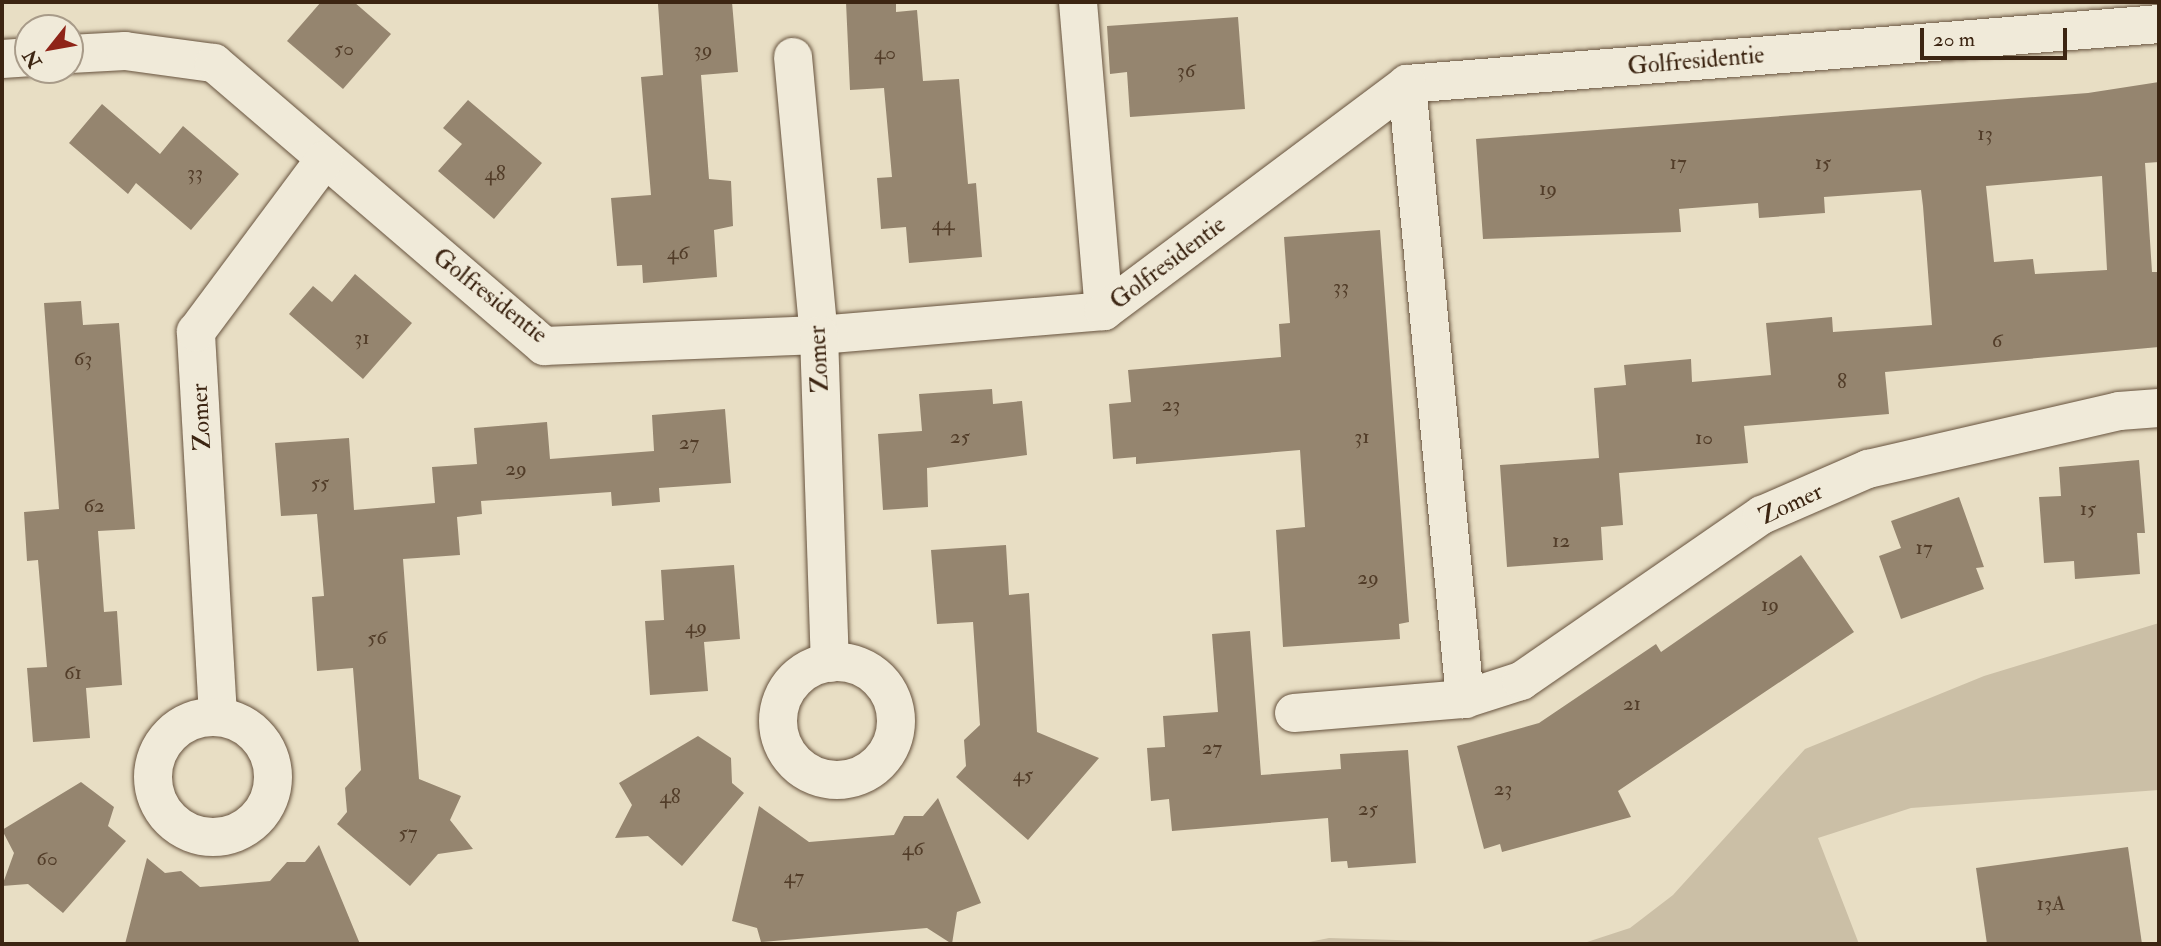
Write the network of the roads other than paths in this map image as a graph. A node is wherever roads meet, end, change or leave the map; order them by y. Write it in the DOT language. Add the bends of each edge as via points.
graph roads {
  1 [pos="1078,2"];
  2 [pos="2159,24"];
  3 [pos="84,53"];
  4 [pos="793,57"];
  5 [pos="1407,83"];
  6 [pos="324,160"];
  7 [pos="1104,311"];
  8 [pos="819,335"];
  9 [pos="2159,408"];
  10 [pos="830,663"];
  11 [pos="1465,699"];
  12 [pos="1294,713"];
  13 [pos="218,716"];
  1 -- 7 [label="street"];
  2 -- 5 [label="street, Golfresidentie"];
  3 -- 6 [label="street, Golfresidentie" via="125,51 214,63"];
  4 -- 8 [label="street, Zomer"];
  5 -- 7 [label="street, Golfresidentie"];
  5 -- 11 [label="street"];
  6 -- 8 [label="street, Golfresidentie" via="544,346"];
  6 -- 13 [label="street, Zomer" via="196,332"];
  7 -- 8 [label="street, Golfresidentie"];
  8 -- 10 [label="street, Zomer"];
  9 -- 11 [label="street, Zomer" via="2119,411 1868,469 1762,515 1521,681"];
  11 -- 12 [label="street, Zomer"];
}
